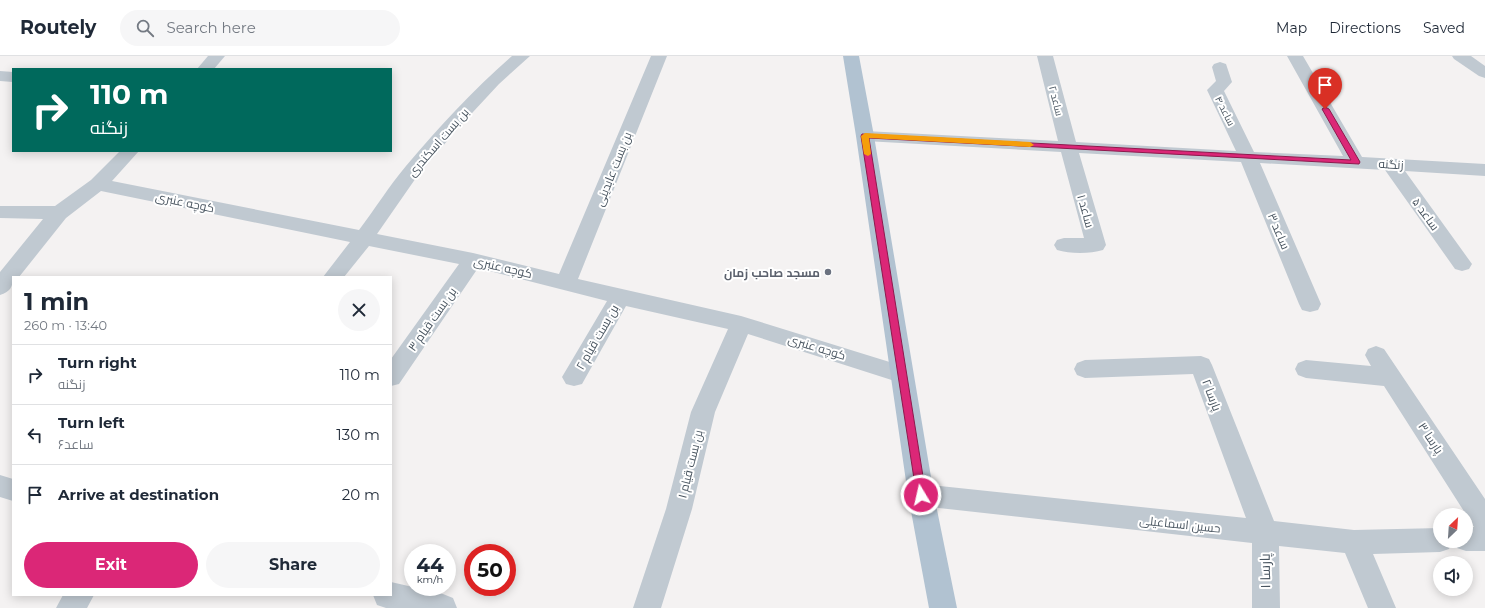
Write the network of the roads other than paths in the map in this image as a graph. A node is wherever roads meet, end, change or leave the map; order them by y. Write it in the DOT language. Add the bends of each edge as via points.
graph roads {
  1 [pos="217,56"];
  2 [pos="522,56"];
  3 [pos="659,56"];
  4 [pos="851,56"];
  5 [pos="1045,56"];
  6 [pos="1295,56"];
  7 [pos="1460,56"];
  8 [pos="1220,67"];
  9 [pos="206,68"];
  10 [pos="1485,73"];
  11 [pos="0,76"];
  12 [pos="12,77"];
  13 [pos="865,136"];
  14 [pos="1068,147"];
  15 [pos="129,152"];
  16 [pos="1248,157"];
  17 [pos="1356,162"];
  18 [pos="1390,164"];
  19 [pos="1485,170"];
  20 [pos="98,184"];
  21 [pos="0,212"];
  22 [pos="59,213"];
  23 [pos="364,238"];
  24 [pos="1064,245"];
  25 [pos="473,260"];
  26 [pos="1462,264"];
  27 [pos="334,276"];
  28 [pos="566,283"];
  29 [pos="0,288"];
  30 [pos="620,297"];
  31 [pos="1310,304"];
  32 [pos="741,324"];
  33 [pos="1376,355"];
  34 [pos="1085,369"];
  35 [pos="1306,369"];
  36 [pos="901,374"];
  37 [pos="392,376"];
  38 [pos="574,377"];
  39 [pos="1390,377"];
  40 [pos="0,486"];
  41 [pos="12,490"];
  42 [pos="921,495"];
  43 [pos="1485,521"];
  44 [pos="1265,533"];
  45 [pos="1473,539"];
  46 [pos="1485,539"];
  47 [pos="1433,540"];
  48 [pos="1354,542"];
  49 [pos="79,596"];
  50 [pos="391,596"];
  51 [pos="70,608"];
  52 [pos="443,608"];
  53 [pos="647,608"];
  54 [pos="944,608"];
  55 [pos="1266,608"];
  56 [pos="1382,608"];
  1 -- 9 [label="street"];
  2 -- 23 [label="street, بن بست اسکندری" via="454,122 412,171"];
  3 -- 28 [label="street, بن بست عابدینی"];
  4 -- 13 [label="main road"];
  5 -- 14 [label="street, ساعد ۲"];
  6 -- 17 [label="street"];
  7 -- 10 [label="street"];
  8 -- 16 [label="street, ساعد ۴" via="1224,82 1214,90"];
  11 -- 12 [label="street"];
  13 -- 14 [label="street, زنگنه"];
  13 -- 36 [label="main road"];
  14 -- 16 [label="street, زنگنه"];
  14 -- 24 [label="street, ساعد ۱" via="1096,245"];
  15 -- 20 [label="street"];
  16 -- 17 [label="street, زنگنه"];
  16 -- 31 [label="street, ساعد ۳"];
  17 -- 18 [label="street, زنگنه"];
  18 -- 19 [label="street, زنگنه"];
  18 -- 26 [label="street, ساعد ۵"];
  20 -- 22 [label="street"];
  20 -- 23 [label="street, کوچه عنبری"];
  21 -- 22 [label="street"];
  22 -- 29 [label="street"];
  23 -- 25 [label="street, کوچه عنبری"];
  23 -- 27 [label="street, بن بست اسکندری"];
  25 -- 28 [label="street, کوچه عنبری"];
  25 -- 37 [label="street, بن بست قیام ۳"];
  28 -- 30 [label="street, کوچه عنبری"];
  30 -- 32 [label="street, کوچه عنبری"];
  30 -- 38 [label="street, بن بست قیام ۲"];
  32 -- 36 [label="street, کوچه عنبری"];
  32 -- 53 [label="street, بن بست قیام ۱" via="703,412 679,509"];
  33 -- 39 [label="street, پارسا ۳"];
  34 -- 44 [label="street, پارسا ۲" via="1200,365"];
  35 -- 39 [label="street"];
  36 -- 42 [label="main road"];
  39 -- 43 [label="street, پارسا ۳"];
  40 -- 41 [label="street"];
  42 -- 44 [label="street, حسین اسماعیلی"];
  42 -- 54 [label="main road"];
  44 -- 48 [label="street, حسین اسماعیلی"];
  44 -- 55 [label="street, پارسا ۱"];
  45 -- 46 [label="street"];
  47 -- 48 [label="street, حسین اسماعیلی"];
  48 -- 56 [label="street"];
  49 -- 51 [label="street"];
  50 -- 52 [label="street"];
}
